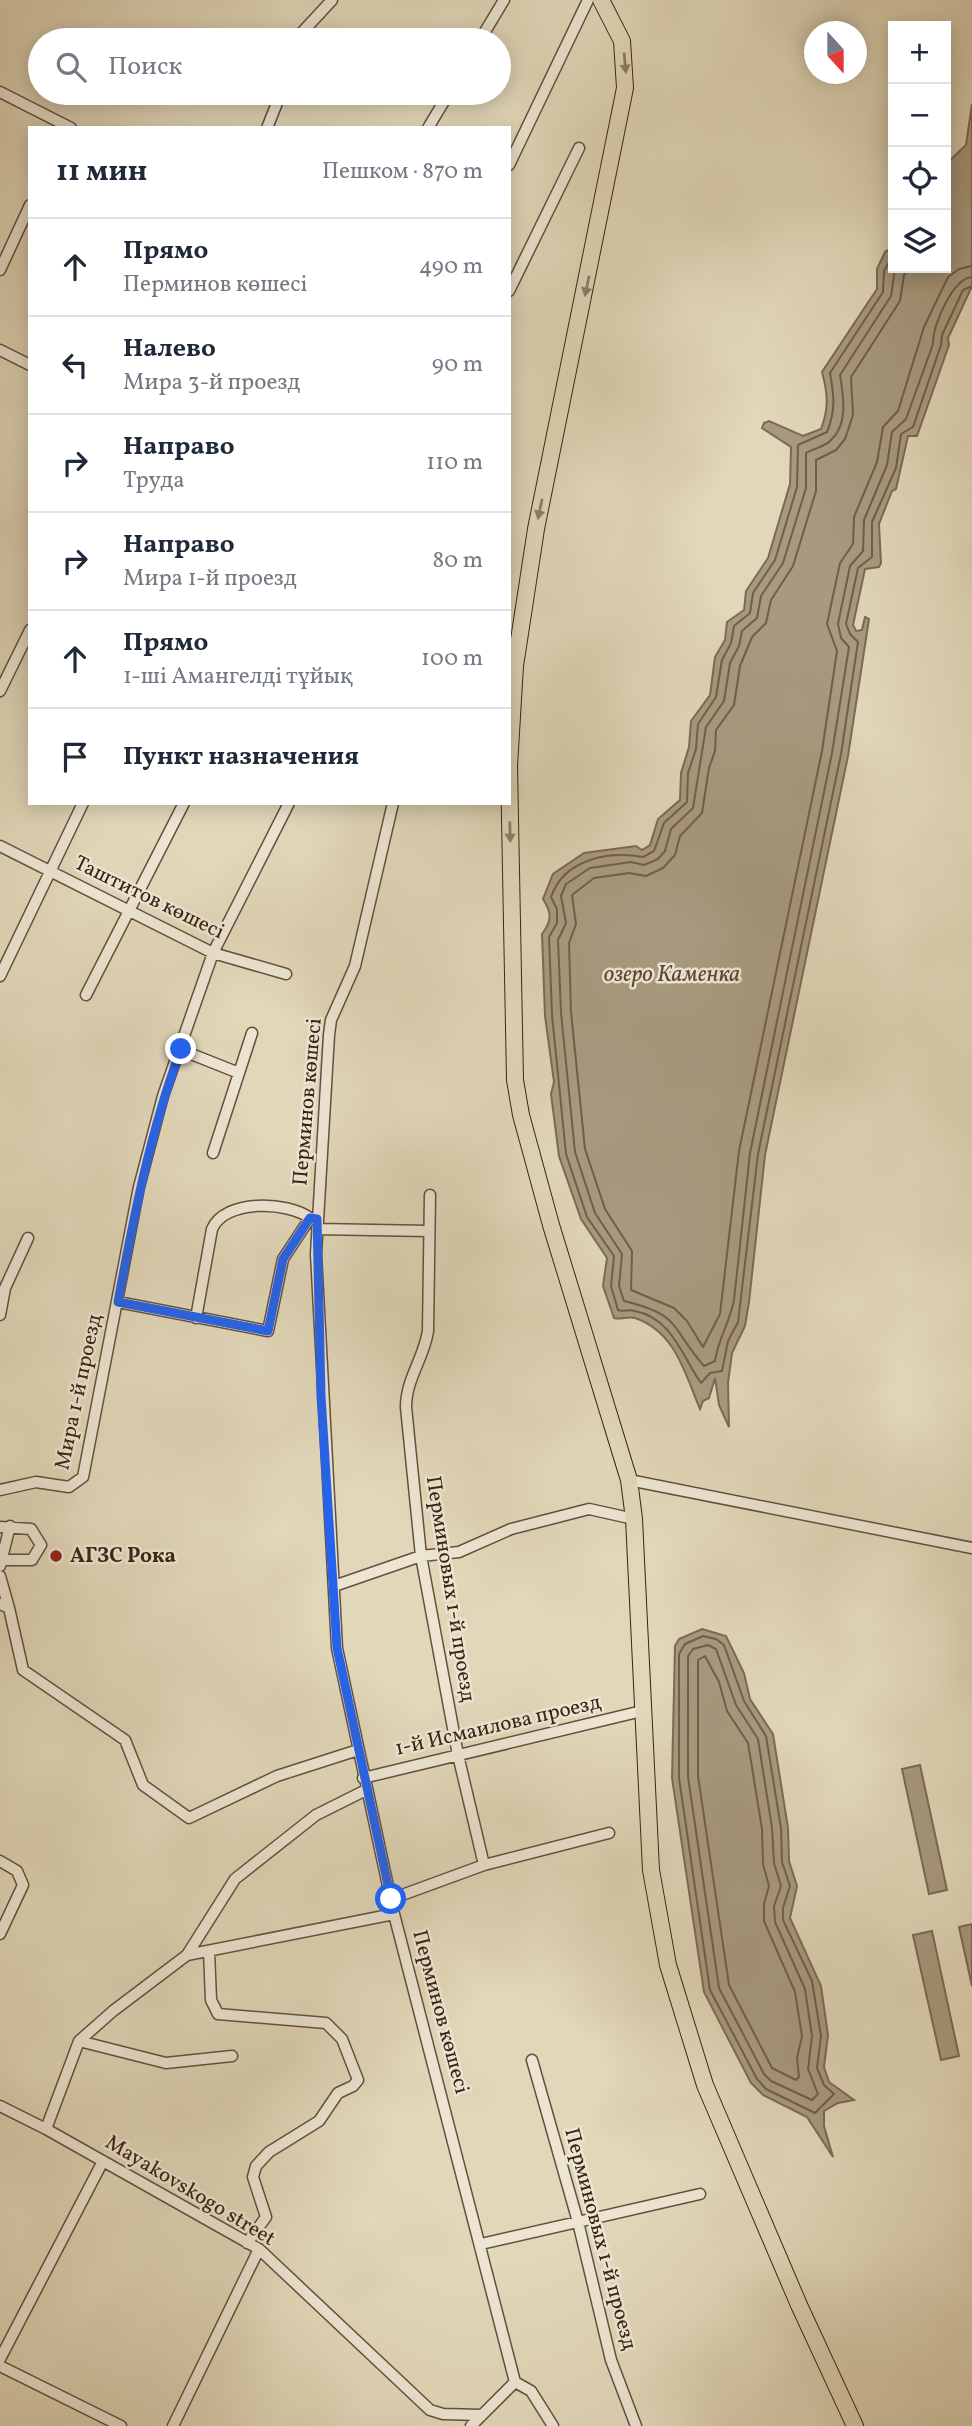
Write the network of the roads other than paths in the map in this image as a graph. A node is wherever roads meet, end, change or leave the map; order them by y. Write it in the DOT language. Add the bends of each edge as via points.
graph roads {
  1 [pos="331,0"];
  2 [pos="504,0"];
  3 [pos="588,0"];
  4 [pos="601,0"];
  5 [pos="306,28"];
  6 [pos="487,28"];
  7 [pos="0,92"];
  8 [pos="276,105"];
  9 [pos="442,105"];
  10 [pos="65,126"];
  11 [pos="268,126"];
  12 [pos="429,126"];
  13 [pos="579,148"];
  14 [pos="511,161"];
  15 [pos="28,209"];
  16 [pos="0,270"];
  17 [pos="511,287"];
  18 [pos="0,349"];
  19 [pos="28,364"];
  20 [pos="28,634"];
  21 [pos="0,691"];
  22 [pos="511,733"];
  23 [pos="82,805"];
  24 [pos="183,805"];
  25 [pos="288,805"];
  26 [pos="393,805"];
  27 [pos="509,805"];
  28 [pos="0,846"];
  29 [pos="50,870"];
  30 [pos="129,910"];
  31 [pos="213,953"];
  32 [pos="286,974"];
  33 [pos="0,976"];
  34 [pos="86,995"];
  35 [pos="252,1033"];
  36 [pos="181,1049"];
  37 [pos="239,1073"];
  38 [pos="213,1153"];
  39 [pos="430,1195"];
  40 [pos="315,1222"];
  41 [pos="428,1231"];
  42 [pos="28,1238"];
  43 [pos="118,1302"];
  44 [pos="0,1315"];
  45 [pos="196,1318"];
  46 [pos="629,1480"];
  47 [pos="0,1490"];
  48 [pos="634,1518"];
  49 [pos="5,1527"];
  50 [pos="972,1548"];
  51 [pos="421,1556"];
  52 [pos="0,1562"];
  53 [pos="0,1576"];
  54 [pos="334,1586"];
  55 [pos="4,1606"];
  56 [pos="642,1711"];
  57 [pos="358,1750"];
  58 [pos="457,1755"];
  59 [pos="363,1778"];
  60 [pos="366,1790"];
  61 [pos="609,1833"];
  62 [pos="0,1861"];
  63 [pos="484,1865"];
  64 [pos="391,1899"];
  65 [pos="394,1914"];
  66 [pos="0,1934"];
  67 [pos="209,1951"];
  68 [pos="187,1955"];
  69 [pos="79,2041"];
  70 [pos="232,2056"];
  71 [pos="532,2060"];
  72 [pos="0,2106"];
  73 [pos="46,2129"];
  74 [pos="103,2161"];
  75 [pos="700,2194"];
  76 [pos="578,2222"];
  77 [pos="247,2243"];
  78 [pos="481,2244"];
  79 [pos="259,2249"];
  80 [pos="0,2359"];
  81 [pos="0,2366"];
  82 [pos="515,2382"];
  83 [pos="481,2415"];
  84 [pos="121,2426"];
  85 [pos="173,2426"];
  86 [pos="471,2426"];
  87 [pos="553,2426"];
  88 [pos="636,2426"];
  89 [pos="855,2426"];
  1 -- 5 [label="street"];
  2 -- 6 [label="street"];
  3 -- 14 [label="street"];
  4 -- 22 [label="highway, one-way" via="622,41 625,88 524,594"];
  7 -- 10 [label="street"];
  8 -- 11 [label="street"];
  9 -- 12 [label="street"];
  13 -- 17 [label="street"];
  15 -- 16 [label="street"];
  18 -- 19 [label="street"];
  20 -- 21 [label="street"];
  23 -- 29 [label="street"];
  24 -- 30 [label="street"];
  25 -- 31 [label="street, Мира 1-й проезд"];
  26 -- 40 [label="street, Перминов көшесі" via="358,957 330,1027"];
  27 -- 46 [label="highway, one-way" via="510,934 521,1115"];
  28 -- 29 [label="street, Таштитов көшесі"];
  29 -- 30 [label="street, Таштитов көшесі"];
  29 -- 33 [label="street"];
  30 -- 31 [label="street, Таштитов көшесі"];
  30 -- 34 [label="street"];
  31 -- 32 [label="street, Таштитов көшесі"];
  31 -- 36 [label="street, Мира 1-й проезд"];
  35 -- 37 [label="street"];
  36 -- 37 [label="street"];
  36 -- 43 [label="street, Мира 1-й проезд" via="163,1096 139,1187"];
  37 -- 38 [label="street"];
  39 -- 41 [label="street, Перминовых 1-й проезд"];
  40 -- 41 [label="street"];
  40 -- 45 [label="street" via="283,1259 268,1331"];
  40 -- 45 [label="street" via="296,1209 268,1205 218,1219 212,1229"];
  40 -- 54 [label="street, Перминов көшесі"];
  41 -- 51 [label="street, Перминовых 1-й проезд" via="428,1331 406,1398"];
  42 -- 44 [label="street" via="5,1288"];
  43 -- 45 [label="street"];
  43 -- 47 [label="street, Мира 1-й проезд" via="81,1480 66,1487 36,1482"];
  46 -- 48 [label="highway"];
  46 -- 50 [label="street"];
  48 -- 51 [label="street" via="589,1509 511,1529 459,1552"];
  48 -- 56 [label="highway"];
  49 -- 52 [label="street"];
  49 -- 52 [label="street" via="36,1532 40,1551 26,1563"];
  51 -- 54 [label="street"];
  51 -- 58 [label="street, Перминовых 1-й проезд"];
  53 -- 55 [label="street"];
  54 -- 57 [label="street, Перминов көшесі" via="337,1648"];
  55 -- 57 [label="street" via="23,1670 125,1740 145,1787 192,1818 277,1776"];
  56 -- 58 [label="street, 1-й Исмаилова проезд"];
  56 -- 89 [label="highway" via="654,1890 684,2026 732,2150"];
  57 -- 59 [label="street, Перминов көшесі"];
  58 -- 59 [label="street, 1-й Исмаилова проезд"];
  58 -- 63 [label="street, Перминовых 1-й проезд"];
  59 -- 60 [label="street, Перминов көшесі"];
  60 -- 64 [label="street, Перминов көшесі"];
  60 -- 68 [label="street" via="316,1815 235,1880"];
  61 -- 63 [label="street"];
  62 -- 66 [label="street" via="17,1871 23,1882"];
  63 -- 64 [label="street"];
  64 -- 65 [label="street, Перминов көшесі"];
  65 -- 67 [label="street"];
  65 -- 78 [label="street, Перминов көшесі"];
  67 -- 68 [label="street"];
  67 -- 77 [label="street" via="210,1994 218,2014 326,2023 342,2039 358,2080 338,2093 319,2121 268,2152 256,2166 253,2177 266,2217"];
  68 -- 69 [label="street"];
  69 -- 70 [label="street" via="166,2063"];
  69 -- 73 [label="street"];
  71 -- 76 [label="street, Перминовых 1-й проезд"];
  72 -- 73 [label="street, Mayakovskogo street"];
  73 -- 74 [label="street, Mayakovskogo street"];
  74 -- 77 [label="street, Mayakovskogo street"];
  74 -- 80 [label="street"];
  75 -- 76 [label="street"];
  76 -- 78 [label="street"];
  76 -- 88 [label="street, Перминовых 1-й проезд" via="614,2368"];
  77 -- 79 [label="street, Mayakovskogo street"];
  78 -- 82 [label="street, Перминов көшесі"];
  79 -- 83 [label="street, Mayakovskogo street" via="430,2410"];
  79 -- 85 [label="street"];
  81 -- 84 [label="street"];
  82 -- 83 [label="street"];
  82 -- 87 [label="street" via="536,2397"];
  83 -- 86 [label="street"];
}
